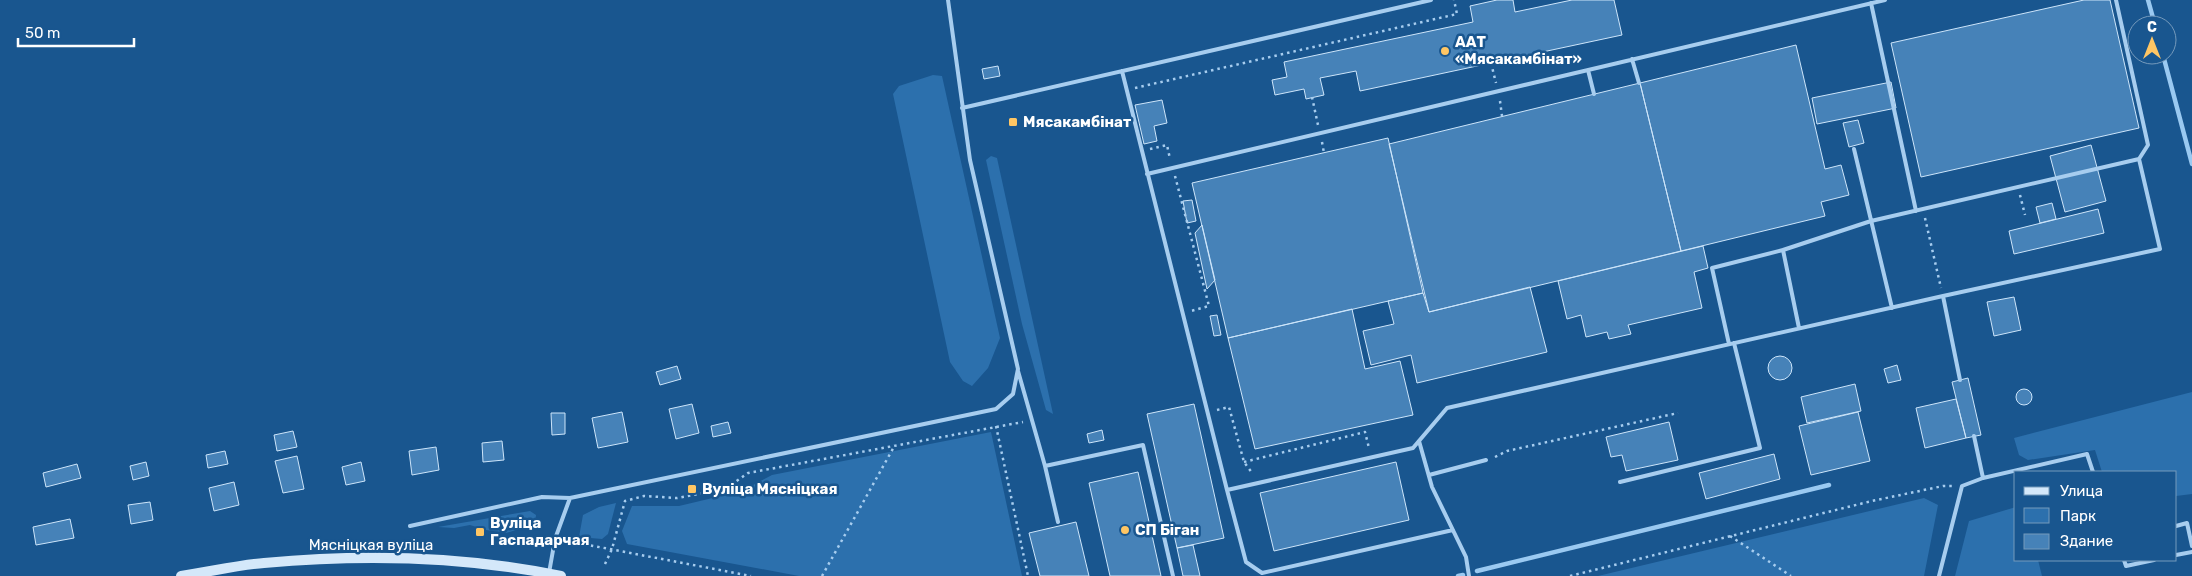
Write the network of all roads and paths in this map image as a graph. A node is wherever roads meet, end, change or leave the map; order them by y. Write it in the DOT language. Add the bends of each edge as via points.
graph roads {
  1 [pos="948,0"];
  2 [pos="1431,0"];
  3 [pos="1454,0"];
  4 [pos="1885,0"];
  5 [pos="2116,0"];
  6 [pos="1871,3"];
  7 [pos="1632,59"];
  8 [pos="1588,70"];
  9 [pos="1122,72"];
  10 [pos="1639,83"];
  11 [pos="1126,90"];
  12 [pos="1594,94"];
  13 [pos="962,108"];
  14 [pos="1854,149"];
  15 [pos="1141,151"];
  16 [pos="2139,159"];
  17 [pos="1173,168"];
  18 [pos="1147,174"];
  19 [pos="2018,187"];
  20 [pos="1923,209"];
  21 [pos="1916,211"];
  22 [pos="2025,215"];
  23 [pos="1871,221"];
  24 [pos="1782,250"];
  25 [pos="1943,296"];
  26 [pos="1892,308"];
  27 [pos="1182,313"];
  28 [pos="1799,328"];
  29 [pos="1734,343"];
  30 [pos="1729,344"];
  31 [pos="1018,368"];
  32 [pos="1960,380"];
  33 [pos="1207,412"];
  34 [pos="1678,413"];
  35 [pos="1032,421"];
  36 [pos="996,426"];
  37 [pos="1974,436"];
  38 [pos="1419,441"];
  39 [pos="895,445"];
  40 [pos="1372,457"];
  41 [pos="1486,460"];
  42 [pos="1244,462"];
  43 [pos="1045,466"];
  44 [pos="2093,471"];
  45 [pos="1428,475"];
  46 [pos="1983,478"];
  47 [pos="1260,482"];
  48 [pos="1620,482"];
  49 [pos="1962,486"];
  50 [pos="1227,490"];
  51 [pos="570,498"];
  52 [pos="1058,522"];
  53 [pos="410,526"];
  54 [pos="2177,526"];
  55 [pos="1453,530"];
  56 [pos="1730,536"];
  57 [pos="578,543"];
  58 [pos="2192,546"];
  59 [pos="612,549"];
  60 [pos="2192,552"];
  61 [pos="2177,555"];
  62 [pos="2124,561"];
  63 [pos="2149,561"];
  64 [pos="605,564"];
  65 [pos="549,575"];
  66 [pos="182,576"];
  67 [pos="561,576"];
  68 [pos="750,576"];
  69 [pos="822,576"];
  70 [pos="1028,576"];
  71 [pos="1173,576"];
  72 [pos="1469,576"];
  73 [pos="1570,576"];
  74 [pos="1791,576"];
  75 [pos="1939,576"];
  1 -- 13 [label="lane"];
  2 -- 9 [label="lane"];
  3 -- 11 [label="path" via="1457,14"];
  4 -- 6 [label="lane"];
  5 -- 16 [label="lane" via="2148,145"];
  6 -- 7 [label="lane"];
  6 -- 21 [label="lane"];
  7 -- 8 [label="lane"];
  7 -- 10 [label="lane"];
  8 -- 12 [label="lane"];
  8 -- 17 [label="lane"];
  9 -- 11 [label="lane"];
  9 -- 13 [label="lane"];
  11 -- 15 [label="lane"];
  13 -- 31 [label="lane" via="970,160"];
  14 -- 23 [label="lane"];
  15 -- 17 [label="path" via="1167,145"];
  15 -- 18 [label="lane"];
  16 -- 19 [label="lane"];
  16 -- 25 [label="lane" via="2160,249"];
  17 -- 18 [label="lane"];
  17 -- 27 [label="path" via="1208,306"];
  18 -- 27 [label="lane"];
  19 -- 20 [label="lane"];
  19 -- 22 [label="path"];
  20 -- 21 [label="lane"];
  20 -- 25 [label="path"];
  21 -- 23 [label="lane"];
  23 -- 24 [label="lane"];
  23 -- 26 [label="lane"];
  24 -- 28 [label="lane"];
  24 -- 30 [label="lane" via="1712,268"];
  25 -- 26 [label="lane"];
  25 -- 32 [label="lane"];
  26 -- 28 [label="lane"];
  27 -- 33 [label="lane"];
  28 -- 29 [label="lane"];
  29 -- 30 [label="lane"];
  29 -- 48 [label="lane" via="1760,448"];
  30 -- 38 [label="lane" via="1448,408"];
  31 -- 35 [label="lane"];
  31 -- 51 [label="lane" via="1013,394 996,410"];
  33 -- 42 [label="path" via="1230,407"];
  33 -- 50 [label="lane"];
  34 -- 41 [label="path" via="1507,451"];
  35 -- 36 [label="path"];
  35 -- 43 [label="lane"];
  36 -- 39 [label="path"];
  36 -- 70 [label="path"];
  37 -- 46 [label="lane"];
  38 -- 40 [label="lane" via="1413,448"];
  38 -- 45 [label="lane"];
  39 -- 59 [label="path" via="748,473 725,489 677,498 644,496 625,501"];
  39 -- 69 [label="path"];
  40 -- 42 [label="path" via="1364,432"];
  40 -- 47 [label="lane"];
  41 -- 45 [label="lane"];
  42 -- 47 [label="path"];
  43 -- 52 [label="lane"];
  43 -- 71 [label="lane" via="1143,445"];
  44 -- 46 [label="lane" via="2087,454"];
  45 -- 55 [label="lane"];
  46 -- 49 [label="lane"];
  47 -- 50 [label="lane"];
  49 -- 56 [label="path" via="1943,486 1872,501"];
  49 -- 75 [label="lane"];
  50 -- 55 [label="lane" via="1246,562 1262,573"];
  51 -- 53 [label="lane" via="542,497"];
  51 -- 65 [label="lane" via="555,539"];
  54 -- 58 [label="lane" via="2187,523"];
  55 -- 72 [label="lane" via="1466,557"];
  56 -- 73 [label="path"];
  56 -- 74 [label="path"];
  57 -- 59 [label="path"];
  59 -- 64 [label="path"];
  59 -- 68 [label="path"];
  60 -- 61 [label="lane"];
  62 -- 63 [label="lane" via="2126,566"];
  65 -- 66 [label="main road, Мясніцкая вуліца" via="426,558 378,558 263,563"];
  65 -- 67 [label="main road, Мясніцкая вуліца"];
}
